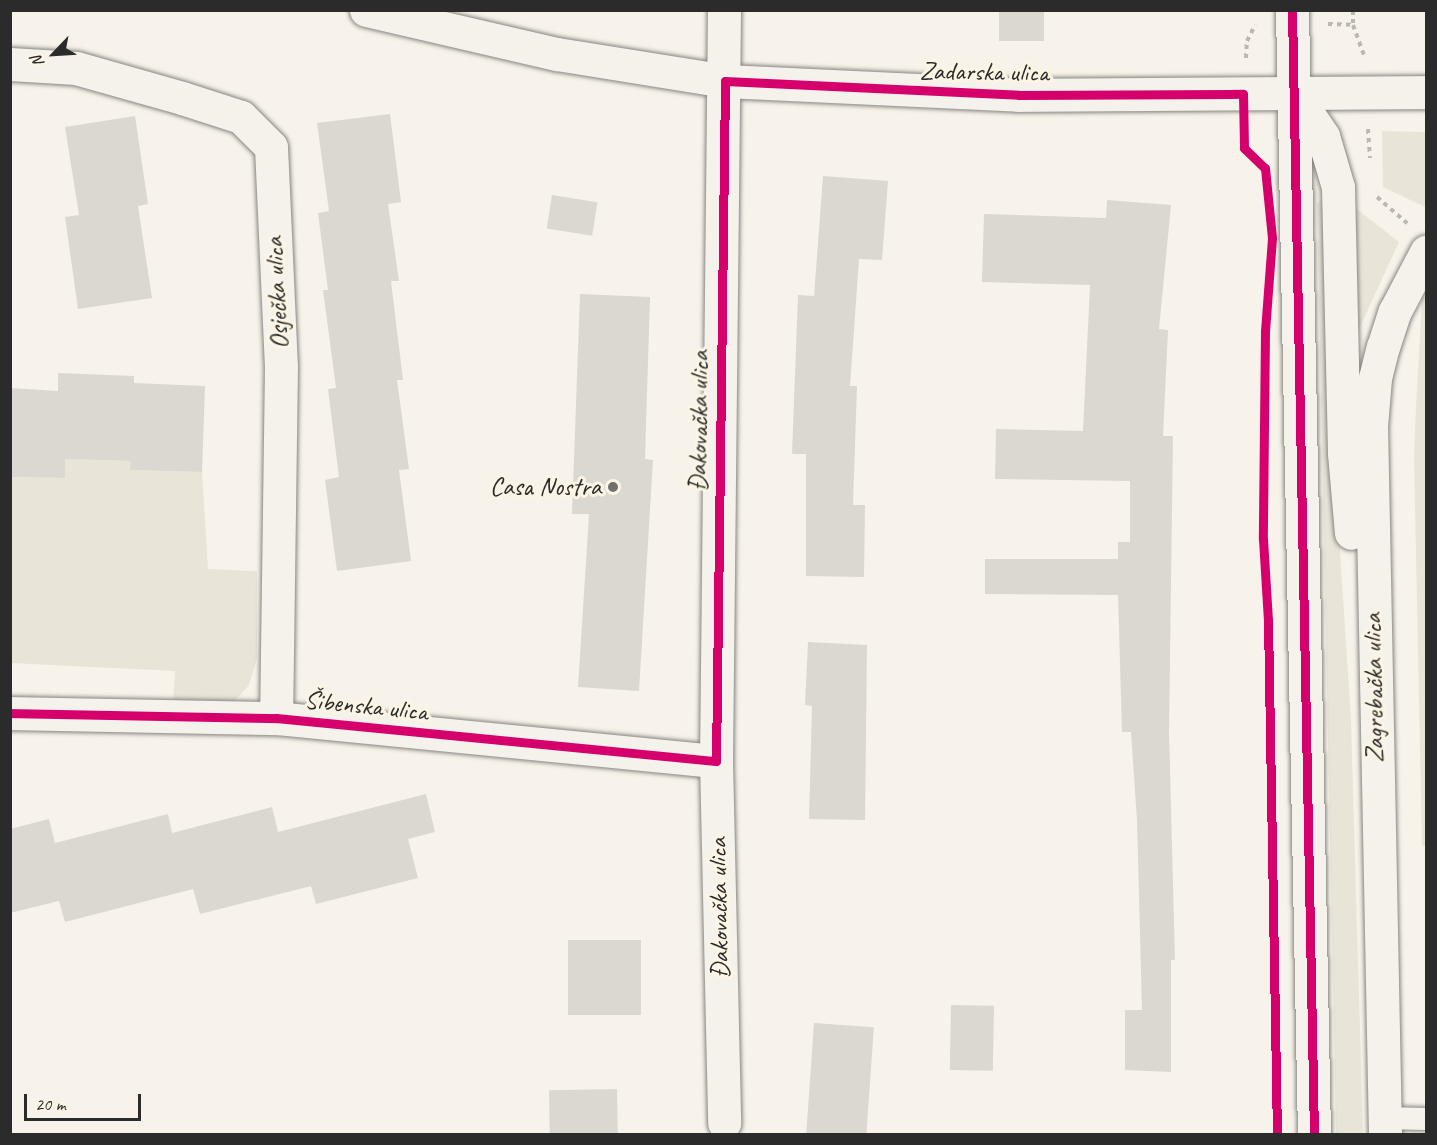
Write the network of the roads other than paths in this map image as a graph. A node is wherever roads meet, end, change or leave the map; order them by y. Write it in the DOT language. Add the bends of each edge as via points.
graph roads {
  1 [pos="366,10"];
  2 [pos="724,10"];
  3 [pos="1292,10"];
  4 [pos="10,64"];
  5 [pos="724,81"];
  6 [pos="1426,92"];
  7 [pos="1294,93"];
  8 [pos="1426,252"];
  9 [pos="1372,640"];
  10 [pos="10,712"];
  11 [pos="276,718"];
  12 [pos="716,761"];
  13 [pos="1426,1119"];
  14 [pos="724,1123"];
  15 [pos="1384,1126"];
  16 [pos="1314,1134"];
  1 -- 5 [label="street, Zadarska ulica" via="556,54"];
  2 -- 5 [label="street, Đakovačka ulica"];
  3 -- 7 [label="street"];
  4 -- 11 [label="street, Osječka ulica" via="76,68 182,98 241,117 271,147 281,366"];
  5 -- 7 [label="street, Zadarska ulica" via="1019,95"];
  5 -- 12 [label="street, Đakovačka ulica"];
  6 -- 7 [label="street, Zadarska ulica"];
  7 -- 9 [label="street" via="1323,136 1338,188 1344,453 1359,587"];
  7 -- 16 [label="street"];
  8 -- 9 [label="street, Zagrebačka ulica" via="1395,310 1375,378 1370,486"];
  9 -- 15 [label="street, Zagrebačka ulica"];
  10 -- 11 [label="street, Šibenska ulica"];
  11 -- 12 [label="street, Šibenska ulica"];
  12 -- 14 [label="street, Đakovačka ulica"];
  13 -- 15 [label="lane"];
}
